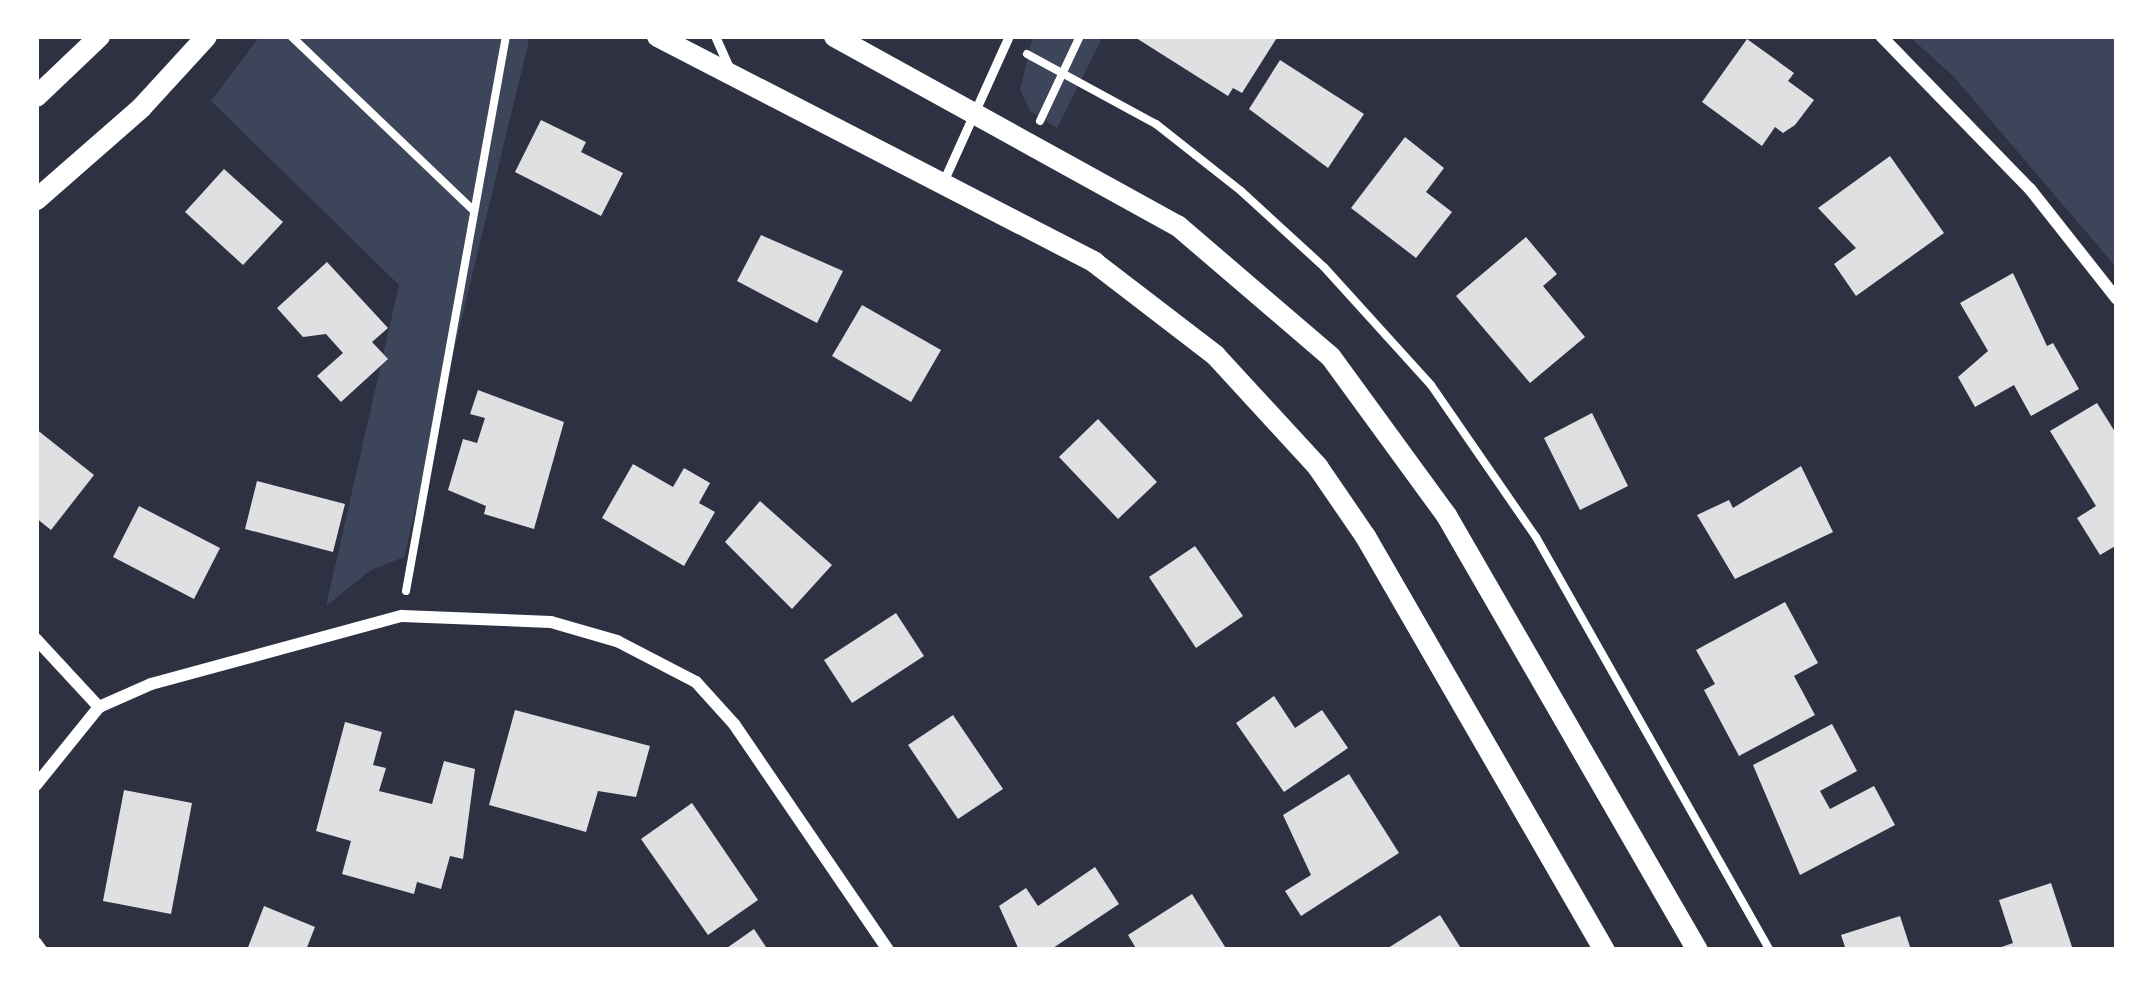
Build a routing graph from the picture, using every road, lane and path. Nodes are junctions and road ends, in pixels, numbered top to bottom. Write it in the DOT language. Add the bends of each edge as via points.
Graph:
graph roads {
  1 [pos="99,36"];
  2 [pos="206,36"];
  3 [pos="291,36"];
  4 [pos="506,36"];
  5 [pos="657,36"];
  6 [pos="715,36"];
  7 [pos="835,36"];
  8 [pos="1009,36"];
  9 [pos="1881,36"];
  10 [pos="730,72"];
  11 [pos="36,96"];
  12 [pos="975,111"];
  13 [pos="943,182"];
  14 [pos="36,199"];
  15 [pos="474,212"];
  16 [pos="2117,299"];
  17 [pos="402,616"];
  18 [pos="36,639"];
  19 [pos="99,707"];
  20 [pos="36,785"];
  21 [pos="889,950"];
  22 [pos="1604,950"];
  23 [pos="1697,950"];
  1 -- 11 [label="street"];
  2 -- 14 [label="street"];
  3 -- 15 [label="path"];
  4 -- 15 [label="path"];
  5 -- 10 [label="street"];
  6 -- 10 [label="lane"];
  7 -- 12 [label="street"];
  8 -- 12 [label="lane"];
  9 -- 16 [label="street" via="2030,189"];
  10 -- 13 [label="street"];
  12 -- 13 [label="lane"];
  12 -- 23 [label="street" via="1177,225 1330,356 1446,515"];
  13 -- 22 [label="street" via="1094,262 1215,355 1268,408 1365,536"];
  15 -- 17 [label="path"];
  17 -- 19 [label="street" via="151,684"];
  17 -- 21 [label="street" via="551,622 684,674 734,724"];
  18 -- 19 [label="street"];
  19 -- 20 [label="street"];
}
